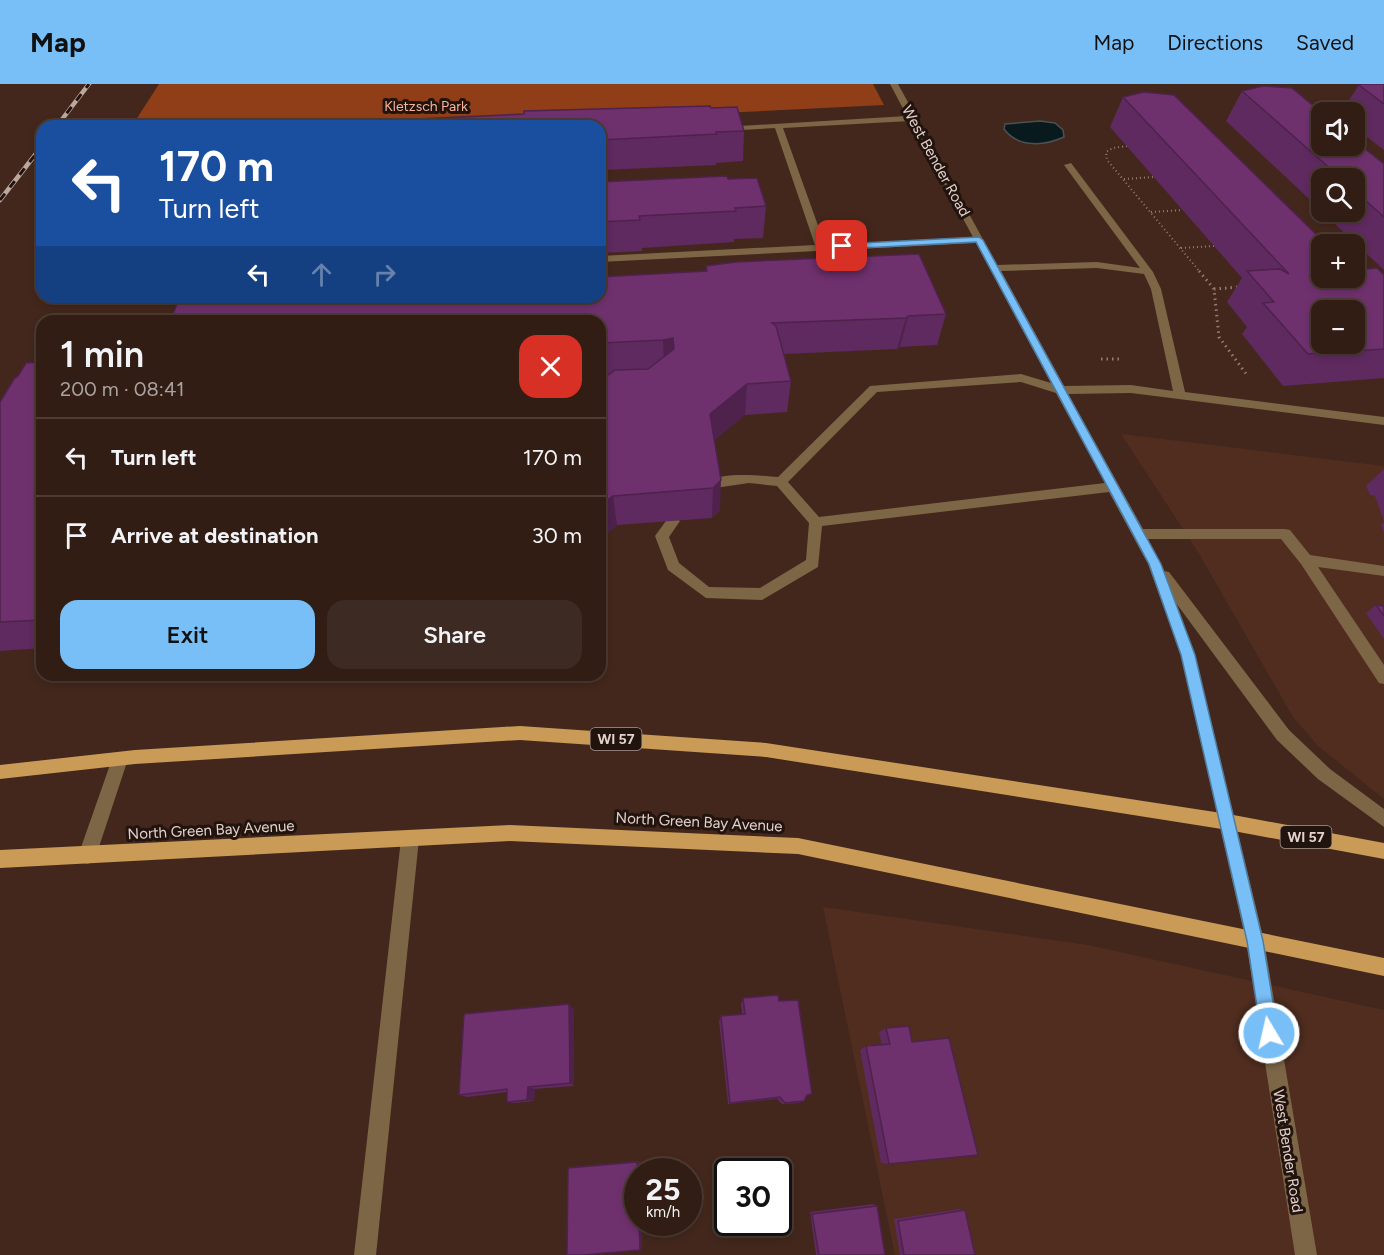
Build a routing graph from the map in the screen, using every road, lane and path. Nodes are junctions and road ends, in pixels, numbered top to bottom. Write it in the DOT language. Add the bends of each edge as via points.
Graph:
graph roads {
  1 [pos="894,84"];
  2 [pos="912,118"];
  3 [pos="778,126"];
  4 [pos="709,130"];
  5 [pos="1127,146"];
  6 [pos="1068,165"];
  7 [pos="1154,177"];
  8 [pos="1123,179"];
  9 [pos="1183,210"];
  10 [pos="1150,212"];
  11 [pos="979,240"];
  12 [pos="1215,246"];
  13 [pos="821,248"];
  14 [pos="1180,248"];
  15 [pos="606,259"];
  16 [pos="994,268"];
  17 [pos="1148,272"];
  18 [pos="1249,286"];
  19 [pos="1214,289"];
  20 [pos="1253,384"];
  21 [pos="1060,390"];
  22 [pos="1180,395"];
  23 [pos="1384,421"];
  24 [pos="781,482"];
  25 [pos="715,483"];
  26 [pos="1113,487"];
  27 [pos="673,520"];
  28 [pos="816,522"];
  29 [pos="1138,534"];
  30 [pos="1306,560"];
  31 [pos="1155,564"];
  32 [pos="1384,571"];
  33 [pos="1384,678"];
  34 [pos="120,759"];
  35 [pos="0,772"];
  36 [pos="1384,819"];
  37 [pos="1228,822"];
  38 [pos="410,839"];
  39 [pos="1384,851"];
  40 [pos="87,856"];
  41 [pos="0,859"];
  42 [pos="1255,941"];
  43 [pos="1384,967"];
  44 [pos="365,1255"];
  45 [pos="1306,1255"];
  1 -- 2 [label="street, West Bender Road"];
  2 -- 3 [label="street"];
  2 -- 11 [label="street, West Bender Road"];
  3 -- 4 [label="street"];
  3 -- 13 [label="street"];
  5 -- 8 [label="path" via="1106,152 1107,160"];
  6 -- 17 [label="street"];
  7 -- 8 [label="path"];
  8 -- 10 [label="path"];
  9 -- 10 [label="path"];
  10 -- 14 [label="path"];
  11 -- 13 [label="street"];
  11 -- 16 [label="street, West Bender Road"];
  12 -- 14 [label="path"];
  13 -- 15 [label="street"];
  14 -- 19 [label="path"];
  16 -- 17 [label="street" via="1097,265"];
  16 -- 21 [label="street, West Bender Road"];
  17 -- 22 [label="street" via="1156,289"];
  18 -- 19 [label="path"];
  19 -- 20 [label="path" via="1219,336"];
  21 -- 22 [label="street" via="1131,389"];
  21 -- 24 [label="street" via="1021,378 873,388"];
  21 -- 26 [label="street, West Bender Road"];
  22 -- 23 [label="street"];
  24 -- 25 [label="street" via="748,478"];
  24 -- 28 [label="street"];
  26 -- 28 [label="street"];
  26 -- 29 [label="street, West Bender Road"];
  27 -- 28 [label="street" via="662,536 673,566 706,592 762,594 813,563"];
  29 -- 30 [label="street" via="1285,534"];
  29 -- 31 [label="street, West Bender Road"];
  30 -- 32 [label="street"];
  30 -- 33 [label="street"];
  31 -- 36 [label="street" via="1283,735 1324,774"];
  31 -- 37 [label="street, West Bender Road" via="1188,655"];
  34 -- 35 [label="main road, WI 57"];
  34 -- 37 [label="main road, WI 57" via="520,733 766,750"];
  34 -- 40 [label="street"];
  37 -- 39 [label="main road, WI 57"];
  37 -- 42 [label="street, West Bender Road"];
  38 -- 40 [label="main road, North Green Bay Avenue"];
  38 -- 42 [label="main road, North Green Bay Avenue" via="510,833 798,846"];
  38 -- 44 [label="street"];
  40 -- 41 [label="main road, North Green Bay Avenue"];
  42 -- 43 [label="main road, North Green Bay Avenue"];
  42 -- 45 [label="street, West Bender Road"];
}
